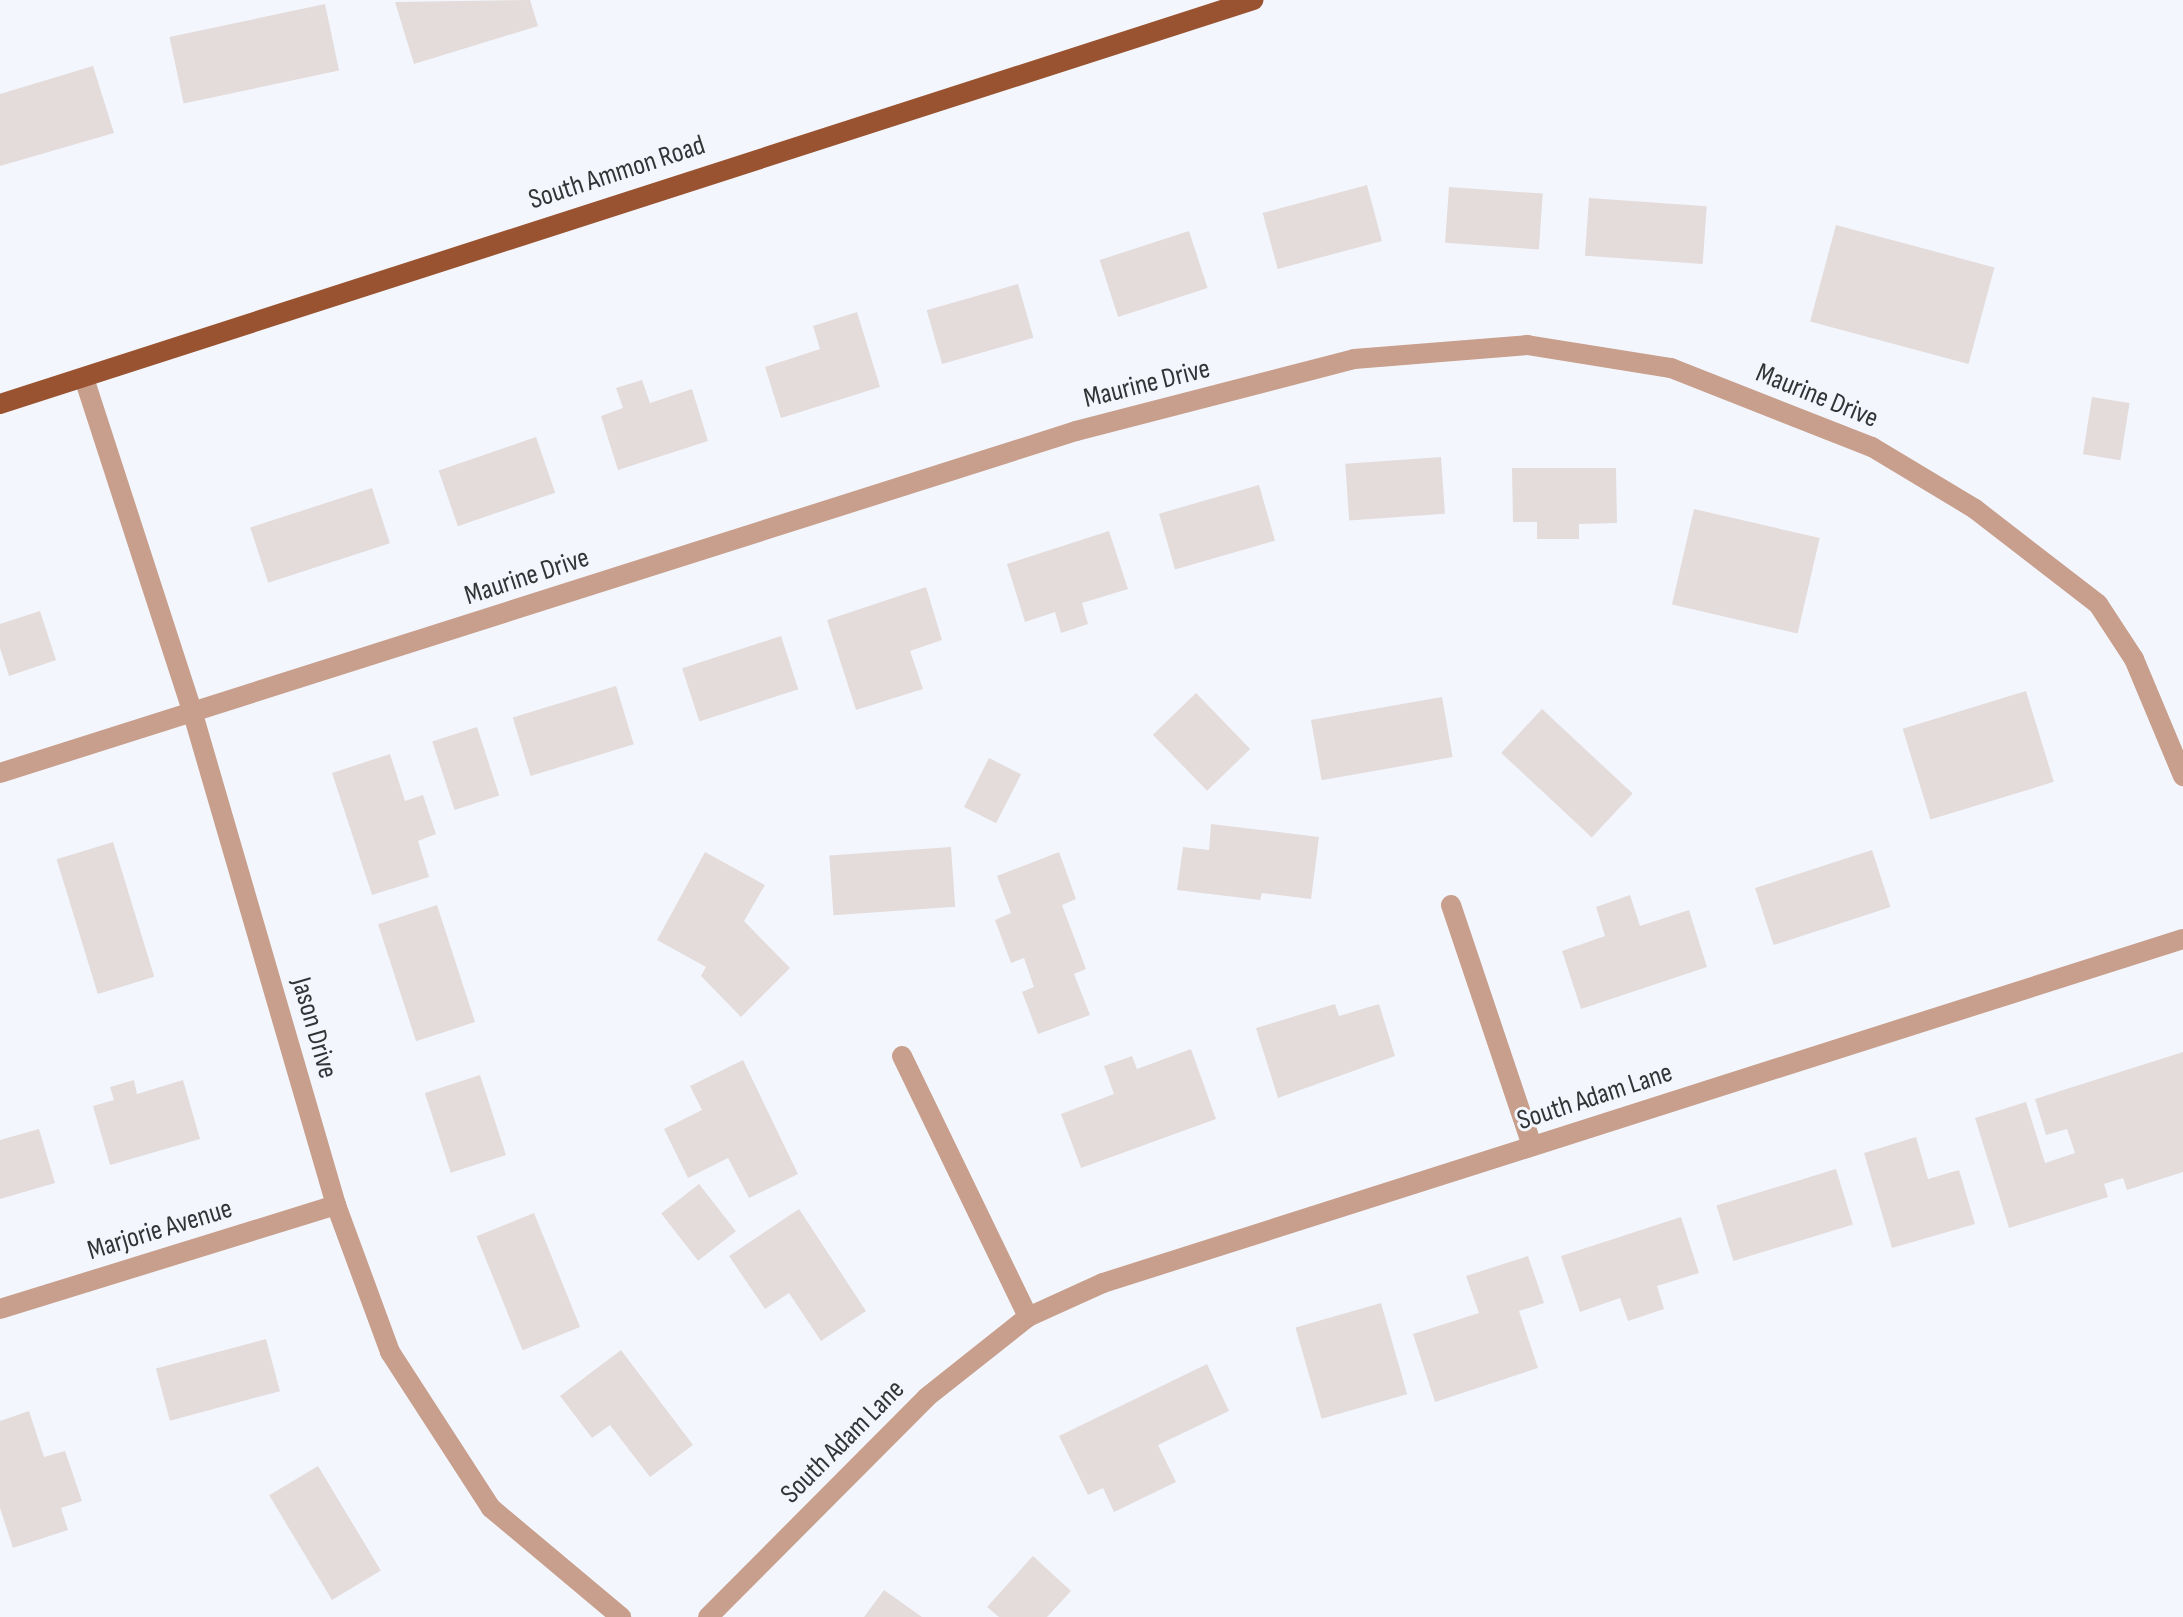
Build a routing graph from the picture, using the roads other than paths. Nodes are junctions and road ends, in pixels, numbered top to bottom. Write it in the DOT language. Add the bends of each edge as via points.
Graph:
graph roads {
  1 [pos="1253,0"];
  2 [pos="84,378"];
  3 [pos="0,404"];
  4 [pos="193,714"];
  5 [pos="0,773"];
  6 [pos="2183,776"];
  7 [pos="1451,905"];
  8 [pos="2183,939"];
  9 [pos="902,1056"];
  10 [pos="1532,1146"];
  11 [pos="336,1205"];
  12 [pos="0,1309"];
  13 [pos="1028,1317"];
  14 [pos="621,1617"];
  15 [pos="708,1617"];
  1 -- 2 [label="main road, South Ammon Road" via="294,305"];
  2 -- 3 [label="main road, South Ammon Road"];
  2 -- 4 [label="street, Jason Drive"];
  4 -- 5 [label="street, Maurine Drive"];
  4 -- 6 [label="street, Maurine Drive" via="1076,431 1354,359 1527,345 1671,368 1872,447 1975,509 2098,604 2134,659"];
  4 -- 11 [label="street, Jason Drive"];
  7 -- 10 [label="street"];
  8 -- 10 [label="street, South Adam Lane"];
  9 -- 13 [label="street"];
  10 -- 13 [label="street, South Adam Lane" via="1103,1283"];
  11 -- 12 [label="street, Marjorie Avenue"];
  11 -- 14 [label="street, Jason Drive" via="390,1352 491,1508"];
  13 -- 15 [label="street, South Adam Lane" via="927,1397"];
}
